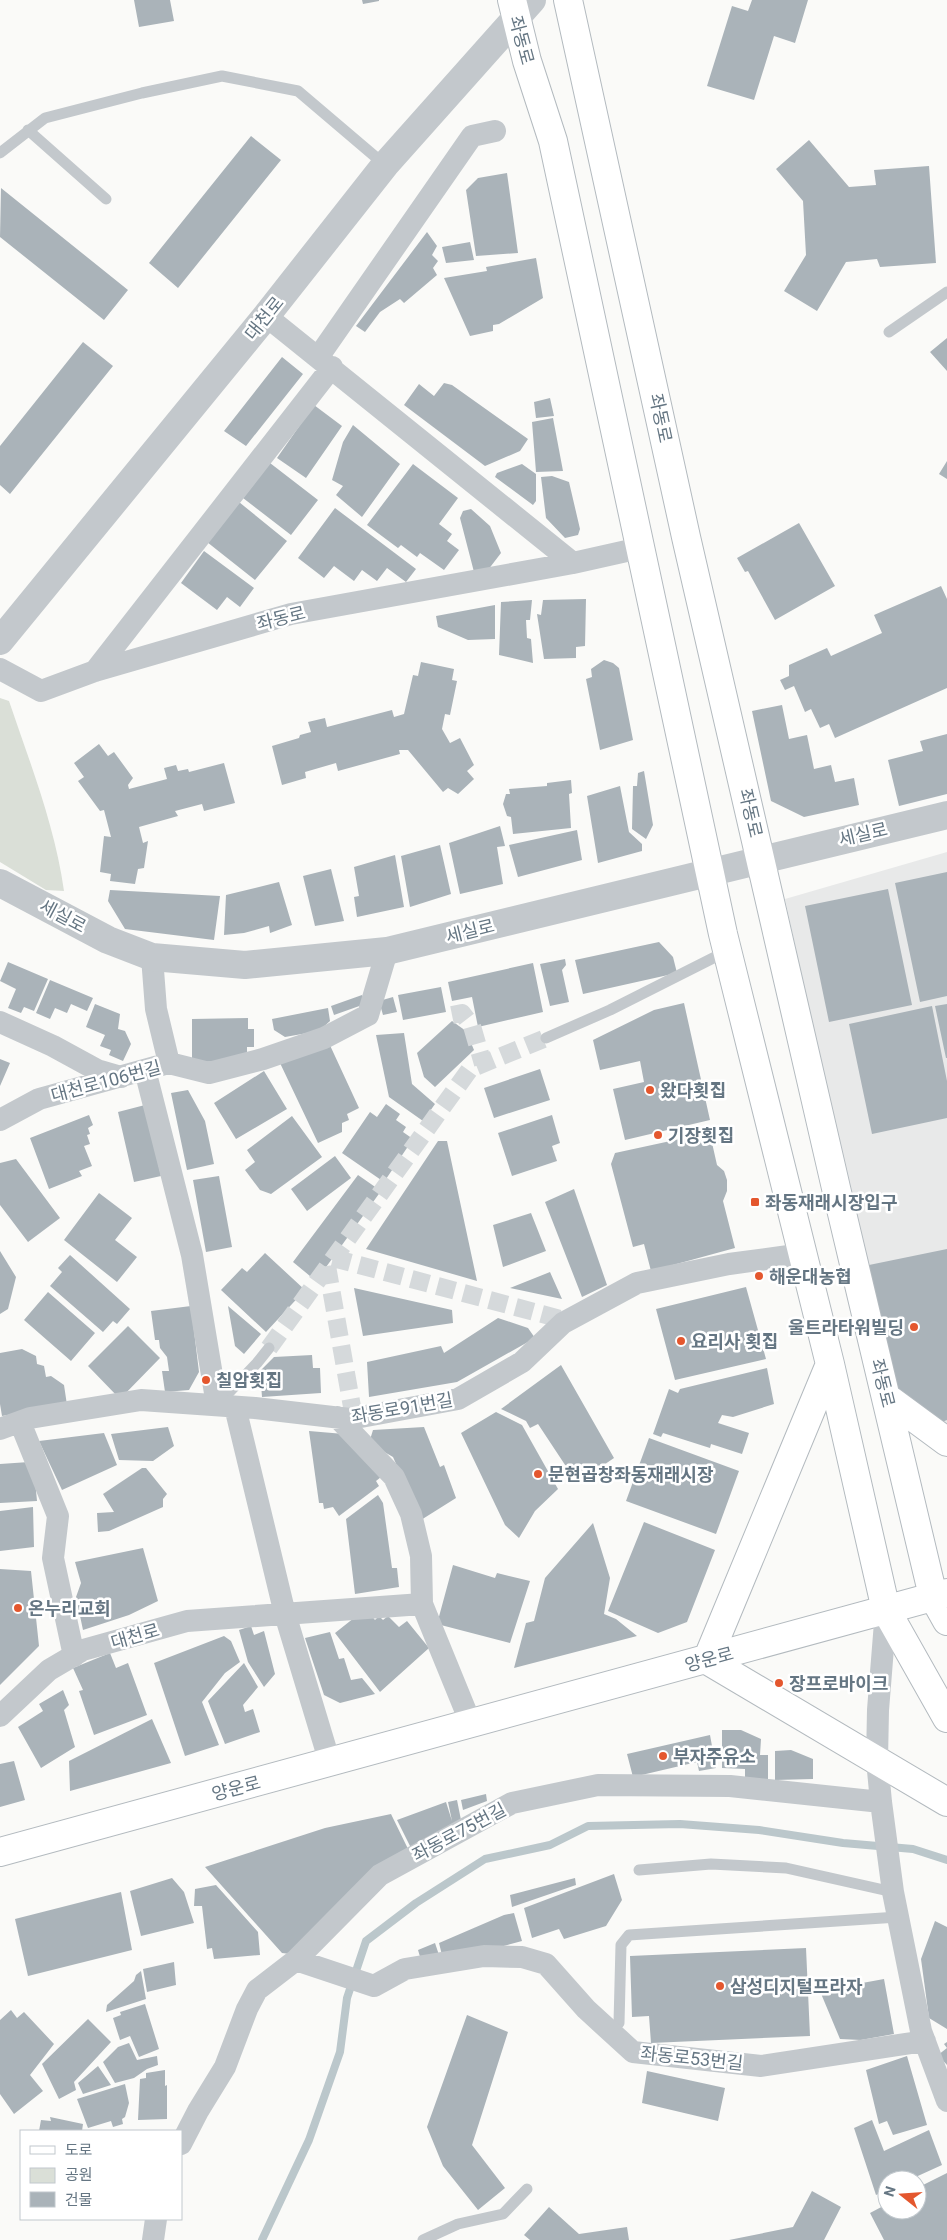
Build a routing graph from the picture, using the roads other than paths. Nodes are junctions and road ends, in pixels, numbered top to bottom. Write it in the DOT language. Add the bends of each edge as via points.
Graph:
graph roads {
  1 [pos="568,0"];
  2 [pos="520,6"];
  3 [pos="28,130"];
  4 [pos="495,132"];
  5 [pos="0,153"];
  6 [pos="385,165"];
  7 [pos="106,199"];
  8 [pos="947,292"];
  9 [pos="266,316"];
  10 [pos="889,332"];
  11 [pos="326,362"];
  12 [pos="640,548"];
  13 [pos="573,563"];
  14 [pos="0,641"];
  15 [pos="0,668"];
  16 [pos="95,671"];
  17 [pos="947,815"];
  18 [pos="761,859"];
  19 [pos="709,872"];
  20 [pos="0,883"];
  21 [pos="387,951"];
  22 [pos="727,951"];
  23 [pos="152,957"];
  24 [pos="0,1022"];
  25 [pos="546,1038"];
  26 [pos="170,1064"];
  27 [pos="145,1070"];
  28 [pos="122,1077"];
  29 [pos="0,1120"];
  30 [pos="803,1254"];
  31 [pos="269,1348"];
  32 [pos="830,1364"];
  33 [pos="886,1397"];
  34 [pos="226,1406"];
  35 [pos="337,1418"];
  36 [pos="10,1425"];
  37 [pos="947,1442"];
  38 [pos="940,1594"];
  39 [pos="422,1604"];
  40 [pos="886,1610"];
  41 [pos="289,1614"];
  42 [pos="947,1621"];
  43 [pos="74,1656"];
  44 [pos="707,1660"];
  45 [pos="0,1716"];
  46 [pos="947,1718"];
  47 [pos="471,1724"];
  48 [pos="877,1760"];
  49 [pos="330,1763"];
  50 [pos="881,1802"];
  51 [pos="947,1802"];
  52 [pos="0,1852"];
  53 [pos="639,1870"];
  54 [pos="893,1892"];
  55 [pos="898,1917"];
  56 [pos="296,1960"];
  57 [pos="619,2024"];
  58 [pos="925,2041"];
  59 [pos="947,2101"];
  60 [pos="182,2142"];
  61 [pos="527,2189"];
  62 [pos="156,2220"];
  63 [pos="153,2240"];
  64 [pos="423,2240"];
  1 -- 18 [label="main road, 좌동로" via="686,537"];
  2 -- 6 [label="street, 대천로"];
  2 -- 12 [label="main road, 좌동로" via="527,62 553,141"];
  3 -- 5 [label="lane"];
  3 -- 6 [label="lane" via="45,118 222,76 298,91"];
  3 -- 7 [label="lane"];
  4 -- 11 [label="street" via="472,136"];
  6 -- 9 [label="street, 대천로"];
  8 -- 10 [label="lane"];
  9 -- 11 [label="street"];
  9 -- 14 [label="street, 대천로"];
  11 -- 13 [label="street"];
  11 -- 16 [label="street"];
  12 -- 13 [label="street, 좌동로"];
  12 -- 19 [label="main road, 좌동로"];
  13 -- 16 [label="street, 좌동로" via="291,614"];
  15 -- 16 [label="street, 좌동로" via="41,691"];
  17 -- 18 [label="street, 세실로"];
  18 -- 19 [label="street, 세실로"];
  18 -- 33 [label="main road, 좌동로"];
  19 -- 21 [label="street, 세실로"];
  19 -- 22 [label="main road, 좌동로"];
  20 -- 23 [label="street, 세실로" via="108,940"];
  21 -- 23 [label="street, 세실로" via="244,965"];
  21 -- 26 [label="street" via="368,1015 333,1033 263,1059 209,1073"];
  22 -- 25 [label="lane"];
  22 -- 30 [label="main road, 좌동로"];
  23 -- 26 [label="street, 대천로106번길" via="156,1009"];
  24 -- 28 [label="street" via="97,1070"];
  26 -- 27 [label="street, 대천로106번길"];
  27 -- 28 [label="street, 대천로106번길"];
  27 -- 34 [label="street"];
  28 -- 29 [label="street, 대천로106번길" via="39,1099"];
  30 -- 32 [label="main road, 좌동로"];
  30 -- 35 [label="street, 좌동로91번길" via="729,1264 637,1283 564,1324 522,1362 458,1399 350,1419"];
  31 -- 34 [label="lane"];
  32 -- 40 [label="main road, 좌동로"];
  32 -- 44 [label="main road"];
  33 -- 37 [label="main road"];
  33 -- 38 [label="main road, 좌동로"];
  34 -- 35 [label="street, 좌동로91번길"];
  34 -- 36 [label="street, 좌동로91번길" via="141,1400 30,1418"];
  34 -- 41 [label="street"];
  35 -- 39 [label="street" via="394,1477 411,1514 421,1556"];
  36 -- 43 [label="street, 좌동로91번길" via="58,1516 53,1558"];
  38 -- 40 [label="main road, 양운로"];
  38 -- 42 [label="main road, 좌동로"];
  39 -- 41 [label="street"];
  39 -- 47 [label="street"];
  40 -- 44 [label="main road, 양운로"];
  40 -- 46 [label="main road, 좌동로"];
  40 -- 48 [label="street"];
  41 -- 43 [label="street, 대천로" via="187,1621 83,1650"];
  41 -- 49 [label="street"];
  43 -- 45 [label="street, 대천로" via="49,1670"];
  44 -- 47 [label="main road, 양운로"];
  44 -- 48 [label="main road"];
  47 -- 49 [label="main road, 양운로"];
  48 -- 50 [label="street"];
  48 -- 51 [label="main road"];
  49 -- 52 [label="main road, 양운로"];
  50 -- 54 [label="street"];
  50 -- 56 [label="street, 좌동로75번길" via="730,1786 598,1785 512,1803 380,1874"];
  53 -- 54 [label="lane" via="711,1864 786,1868"];
  54 -- 55 [label="street"];
  55 -- 57 [label="lane" via="629,1935 621,1945"];
  55 -- 58 [label="street"];
  56 -- 58 [label="street, 좌동로53번길" via="374,1986 405,1969 484,1956 522,1957 546,1964 586,2009 632,2052 761,2066"];
  56 -- 60 [label="street, 좌동로75번길" via="257,1990 225,2067"];
  58 -- 59 [label="street"];
  61 -- 64 [label="lane" via="503,2214 458,2224"];
  62 -- 63 [label="street"];
}
